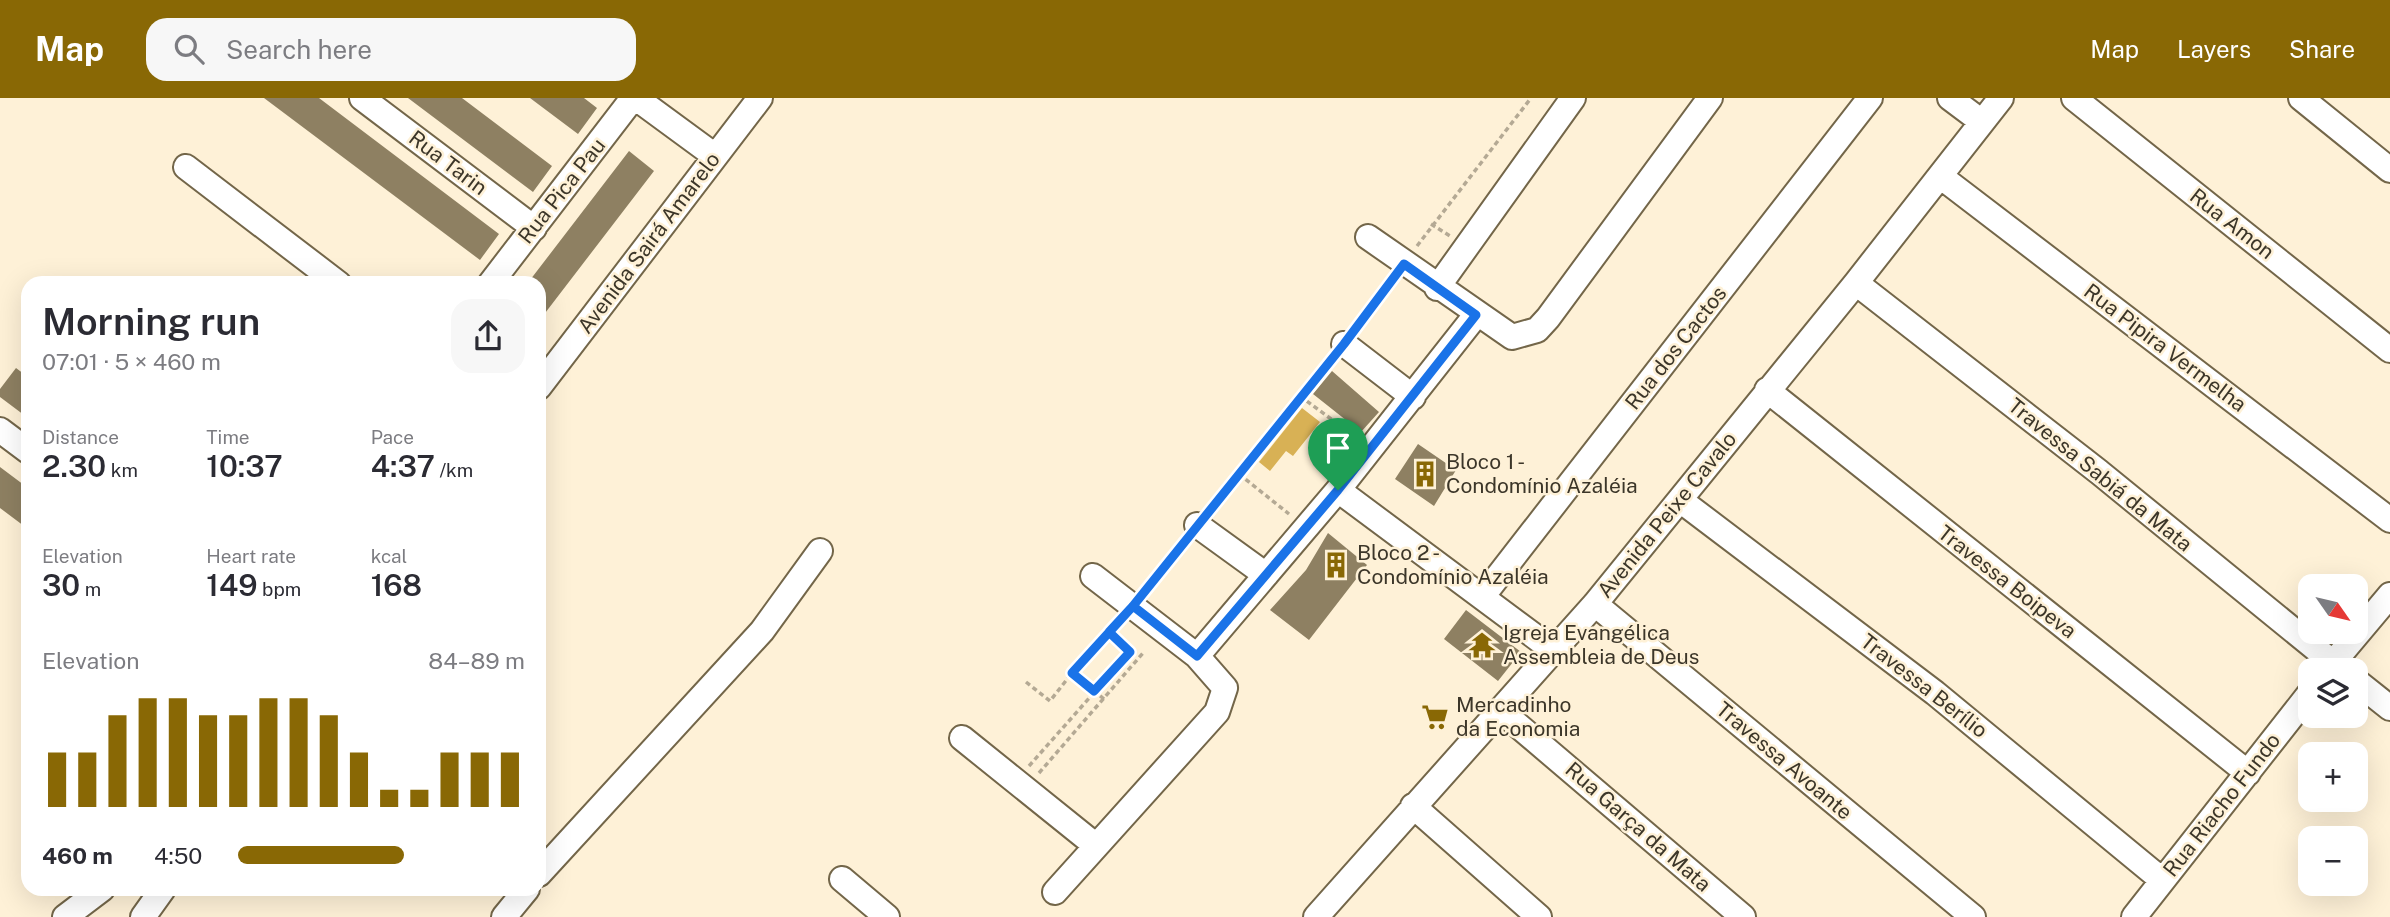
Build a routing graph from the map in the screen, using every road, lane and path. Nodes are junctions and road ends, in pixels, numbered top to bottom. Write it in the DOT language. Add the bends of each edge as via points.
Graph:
graph roads {
  1 [pos="362,98"];
  2 [pos="634,98"];
  3 [pos="760,98"];
  4 [pos="1531,98"];
  5 [pos="1573,98"];
  6 [pos="1710,98"];
  7 [pos="1870,98"];
  8 [pos="1950,98"];
  9 [pos="2001,98"];
  10 [pos="2074,98"];
  11 [pos="2301,98"];
  12 [pos="1982,122"];
  13 [pos="715,156"];
  14 [pos="186,167"];
  15 [pos="2390,170"];
  16 [pos="1940,176"];
  17 [pos="534,228"];
  18 [pos="1368,237"];
  19 [pos="1404,264"];
  20 [pos="329,276"];
  21 [pos="496,276"];
  22 [pos="1856,283"];
  23 [pos="1437,288"];
  24 [pos="1476,315"];
  25 [pos="1344,344"];
  26 [pos="2390,349"];
  27 [pos="546,378"];
  28 [pos="1767,390"];
  29 [pos="1300,396"];
  30 [pos="1413,397"];
  31 [pos="0,430"];
  32 [pos="21,446"];
  33 [pos="1371,449"];
  34 [pos="1239,474"];
  35 [pos="1338,490"];
  36 [pos="1680,500"];
  37 [pos="2390,520"];
  38 [pos="1197,525"];
  39 [pos="1306,527"];
  40 [pos="820,551"];
  41 [pos="1266,575"];
  42 [pos="1093,576"];
  43 [pos="2390,595"];
  44 [pos="1482,597"];
  45 [pos="1595,604"];
  46 [pos="1133,606"];
  47 [pos="1109,632"];
  48 [pos="1553,650"];
  49 [pos="1143,653"];
  50 [pos="1197,656"];
  51 [pos="2322,658"];
  52 [pos="2342,658"];
  53 [pos="1072,673"];
  54 [pos="1026,682"];
  55 [pos="1094,691"];
  56 [pos="2368,691"];
  57 [pos="1104,699"];
  58 [pos="2298,708"];
  59 [pos="2390,708"];
  60 [pos="1501,711"];
  61 [pos="962,738"];
  62 [pos="2248,773"];
  63 [pos="1021,775"];
  64 [pos="1413,806"];
  65 [pos="1095,845"];
  66 [pos="546,866"];
  67 [pos="842,879"];
  68 [pos="2162,880"];
  69 [pos="1055,892"];
  70 [pos="93,896"];
  71 [pos="158,896"];
  72 [pos="521,896"];
  73 [pos="1325,914"];
  74 [pos="65,917"];
  75 [pos="143,917"];
  76 [pos="504,917"];
  77 [pos="887,917"];
  78 [pos="1539,917"];
  79 [pos="1743,917"];
  80 [pos="1973,917"];
  81 [pos="2134,917"];
  1 -- 17 [label="street, Rua Tarin"];
  2 -- 13 [label="street"];
  2 -- 17 [label="street, Rua Pica Pau"];
  3 -- 13 [label="street, Avenida Sairá Amarelo"];
  4 -- 19 [label="path"];
  5 -- 23 [label="street"];
  6 -- 24 [label="street" via="1537,330 1512,337"];
  7 -- 44 [label="street, Rua dos Cactos"];
  8 -- 12 [label="street"];
  9 -- 12 [label="street, Avenida Peixe Cavalo"];
  10 -- 26 [label="street, Rua Amon"];
  11 -- 15 [label="street"];
  12 -- 16 [label="street, Avenida Peixe Cavalo"];
  13 -- 27 [label="street, Avenida Sairá Amarelo"];
  14 -- 20 [label="street"];
  16 -- 22 [label="street, Avenida Peixe Cavalo"];
  16 -- 37 [label="street, Rua Pipira Vermelha"];
  17 -- 21 [label="street, Rua Pica Pau"];
  18 -- 19 [label="street"];
  19 -- 23 [label="street"];
  19 -- 25 [label="path"];
  22 -- 28 [label="street, Avenida Peixe Cavalo"];
  22 -- 51 [label="street, Travessa Sabiá da Mata" via="2099,472"];
  23 -- 24 [label="street"];
  24 -- 30 [label="street"];
  25 -- 29 [label="path"];
  25 -- 30 [label="street"];
  28 -- 36 [label="street, Avenida Peixe Cavalo"];
  28 -- 62 [label="street, Travessa Boipeva"];
  29 -- 33 [label="path"];
  29 -- 34 [label="path"];
  30 -- 33 [label="street"];
  31 -- 32 [label="street"];
  33 -- 35 [label="street"];
  34 -- 38 [label="path"];
  34 -- 39 [label="path"];
  35 -- 39 [label="street"];
  35 -- 44 [label="street"];
  36 -- 45 [label="street, Avenida Peixe Cavalo"];
  36 -- 68 [label="street, Travessa Berílio" via="1935,692"];
  38 -- 41 [label="street"];
  38 -- 46 [label="path"];
  39 -- 41 [label="street"];
  40 -- 66 [label="street" via="746,650"];
  41 -- 50 [label="street"];
  42 -- 46 [label="street"];
  43 -- 52 [label="street"];
  44 -- 48 [label="street"];
  45 -- 48 [label="street, Avenida Peixe Cavalo"];
  45 -- 80 [label="street, Travessa Avoante"];
  46 -- 47 [label="path"];
  46 -- 50 [label="street"];
  47 -- 53 [label="path"];
  47 -- 55 [label="path" via="1130,652"];
  48 -- 60 [label="street, Avenida Peixe Cavalo"];
  49 -- 57 [label="path"];
  50 -- 65 [label="street" via="1225,688 1217,712"];
  53 -- 54 [label="path" via="1050,701"];
  53 -- 55 [label="path"];
  55 -- 57 [label="path"];
  55 -- 63 [label="path"];
  56 -- 59 [label="street"];
  57 -- 63 [label="path" via="1036,776"];
  58 -- 62 [label="street, Rua Riacho Fundo"];
  60 -- 64 [label="street, Avenida Peixe Cavalo"];
  60 -- 79 [label="street, Rua Garça da Mata"];
  61 -- 63 [label="street"];
  62 -- 68 [label="street, Rua Riacho Fundo"];
  63 -- 65 [label="street"];
  64 -- 73 [label="street, Avenida Peixe Cavalo"];
  64 -- 78 [label="street"];
  65 -- 69 [label="street"];
  67 -- 77 [label="street"];
  68 -- 81 [label="street, Rua Riacho Fundo"];
  70 -- 74 [label="street"];
  71 -- 75 [label="street"];
  72 -- 76 [label="street"];
}
